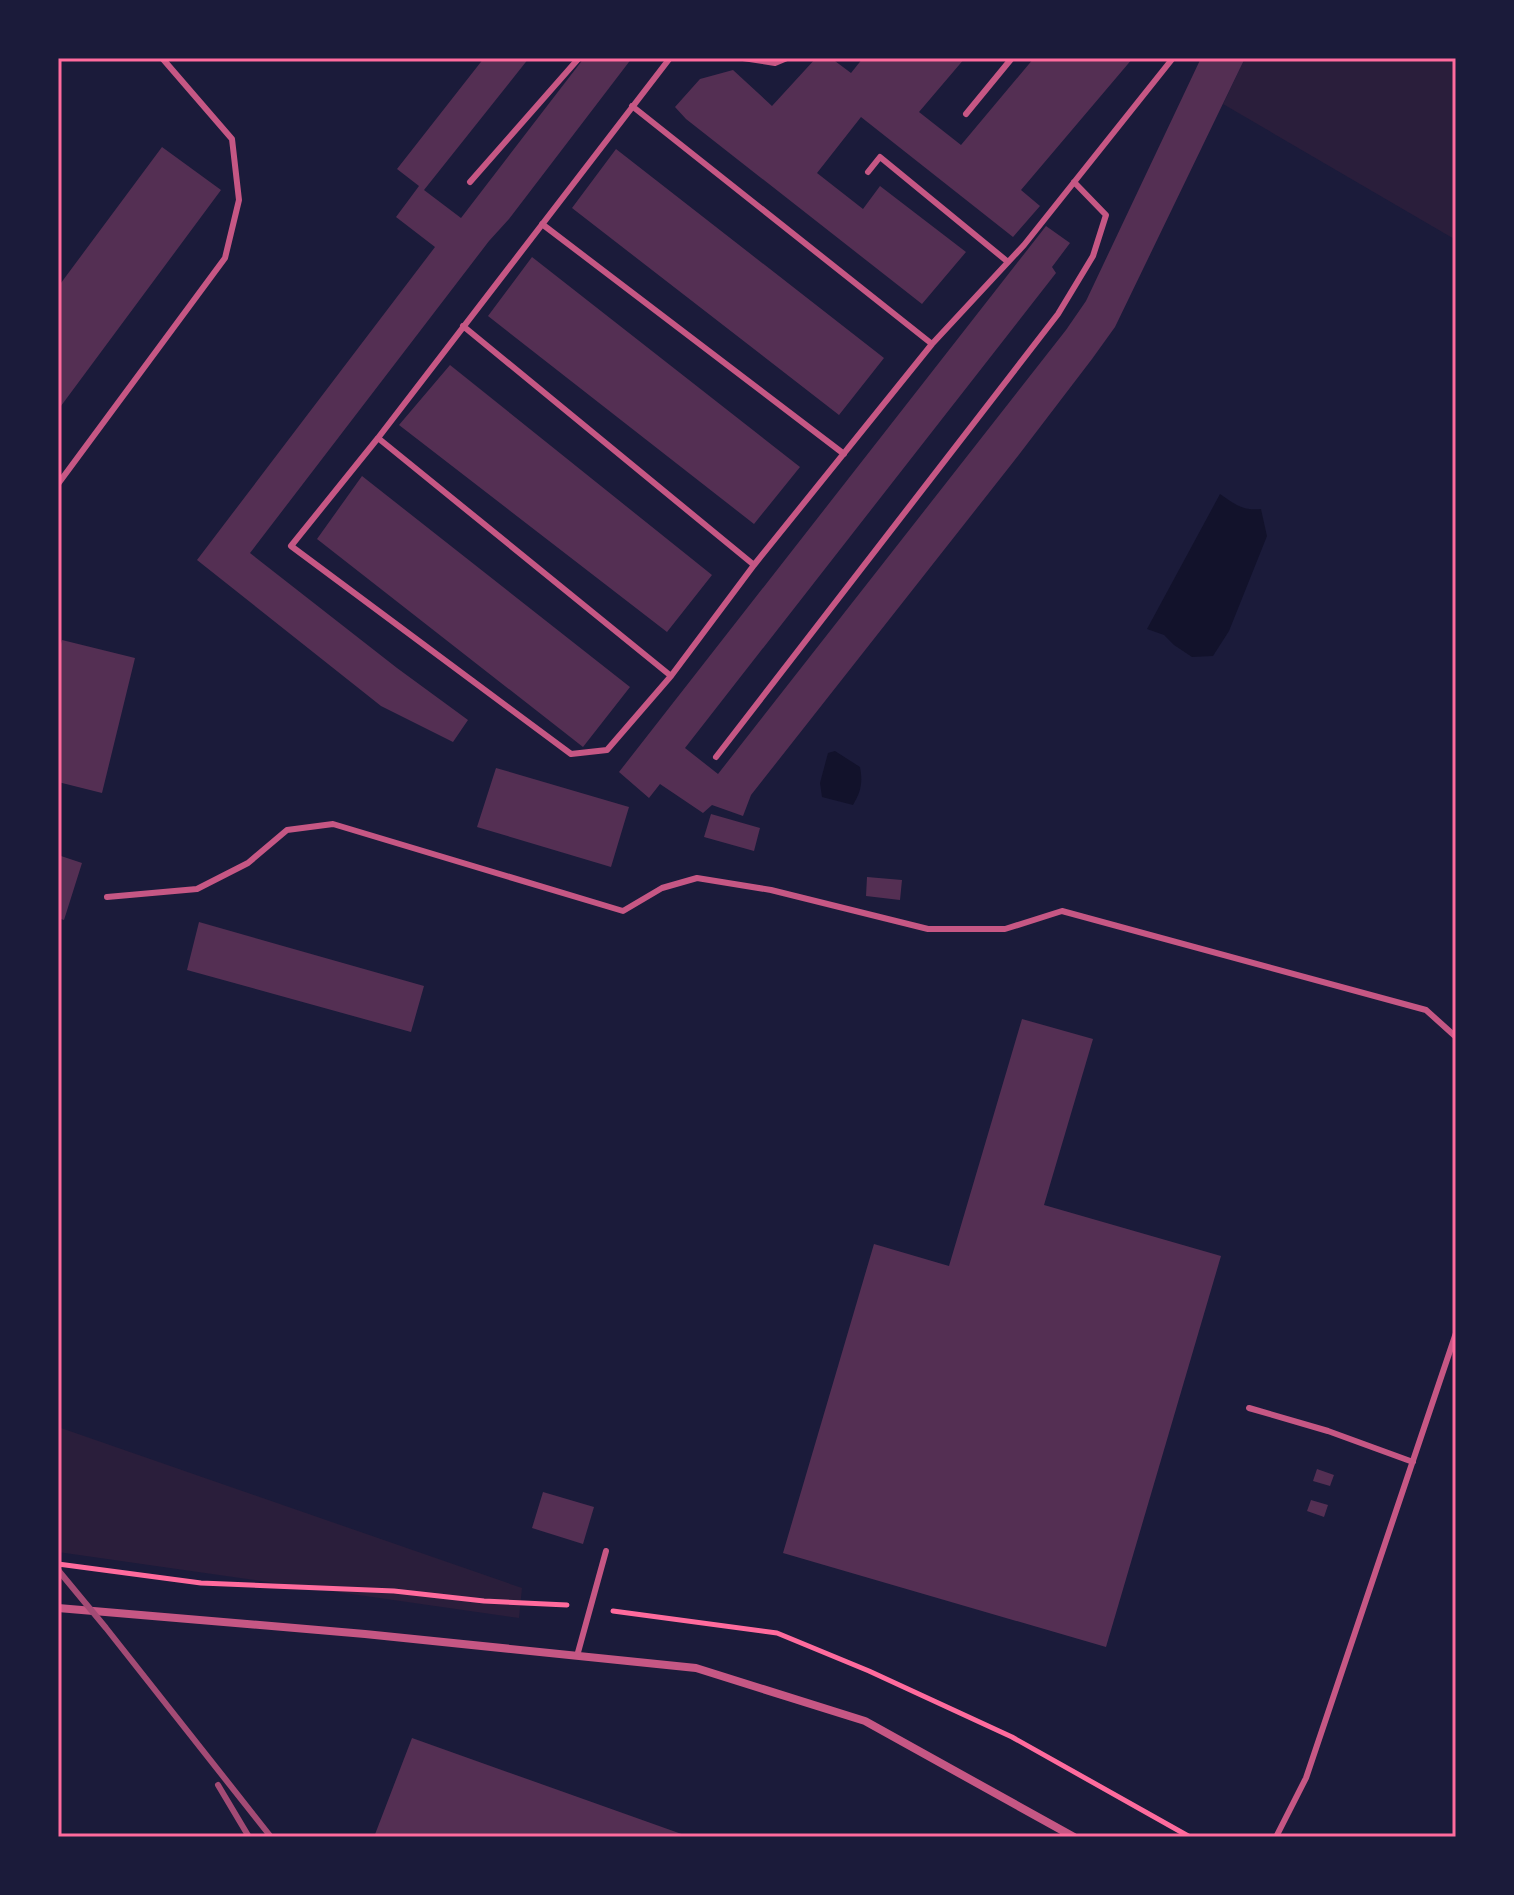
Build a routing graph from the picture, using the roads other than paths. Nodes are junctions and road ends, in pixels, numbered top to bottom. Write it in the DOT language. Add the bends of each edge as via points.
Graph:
graph roads {
  1 [pos="162,58"];
  2 [pos="579,58"];
  3 [pos="670,58"];
  4 [pos="743,58"];
  5 [pos="787,58"];
  6 [pos="1012,58"];
  7 [pos="1173,58"];
  8 [pos="632,106"];
  9 [pos="966,114"];
  10 [pos="868,172"];
  11 [pos="470,182"];
  12 [pos="1074,182"];
  13 [pos="542,224"];
  14 [pos="1008,262"];
  15 [pos="463,326"];
  16 [pos="932,344"];
  17 [pos="378,438"];
  18 [pos="844,454"];
  19 [pos="58,484"];
  20 [pos="754,565"];
  21 [pos="671,676"];
  22 [pos="716,757"];
  23 [pos="107,897"];
  24 [pos="1456,1037"];
  25 [pos="1456,1333"];
  26 [pos="1249,1408"];
  27 [pos="1413,1462"];
  28 [pos="606,1551"];
  29 [pos="58,1608"];
  30 [pos="577,1656"];
  31 [pos="1074,1837"];
  32 [pos="1276,1837"];
  1 -- 19 [label="lane" via="232,139 239,200 229,243 225,258"];
  2 -- 11 [label="lane"];
  3 -- 8 [label="lane"];
  4 -- 5 [label="lane" via="775,63"];
  6 -- 9 [label="lane"];
  7 -- 12 [label="lane"];
  8 -- 13 [label="lane"];
  8 -- 16 [label="lane"];
  10 -- 14 [label="lane" via="880,157"];
  12 -- 14 [label="lane"];
  12 -- 22 [label="lane" via="1106,215 1093,256 1058,314"];
  13 -- 15 [label="lane"];
  13 -- 18 [label="lane"];
  14 -- 16 [label="lane"];
  15 -- 17 [label="lane"];
  15 -- 20 [label="lane"];
  16 -- 18 [label="lane"];
  17 -- 21 [label="lane"];
  17 -- 21 [label="lane" via="291,546 571,754 607,750"];
  18 -- 20 [label="lane"];
  20 -- 21 [label="lane"];
  23 -- 24 [label="lane" via="197,889 248,863 287,830 333,824 623,911 662,888 697,878 771,890 928,929 1005,929 1062,911 1426,1010"];
  25 -- 27 [label="lane"];
  26 -- 27 [label="lane"];
  27 -- 32 [label="lane" via="1306,1778"];
  28 -- 30 [label="lane"];
  29 -- 30 [label="street"];
  30 -- 31 [label="street" via="696,1668 865,1721"];
}
